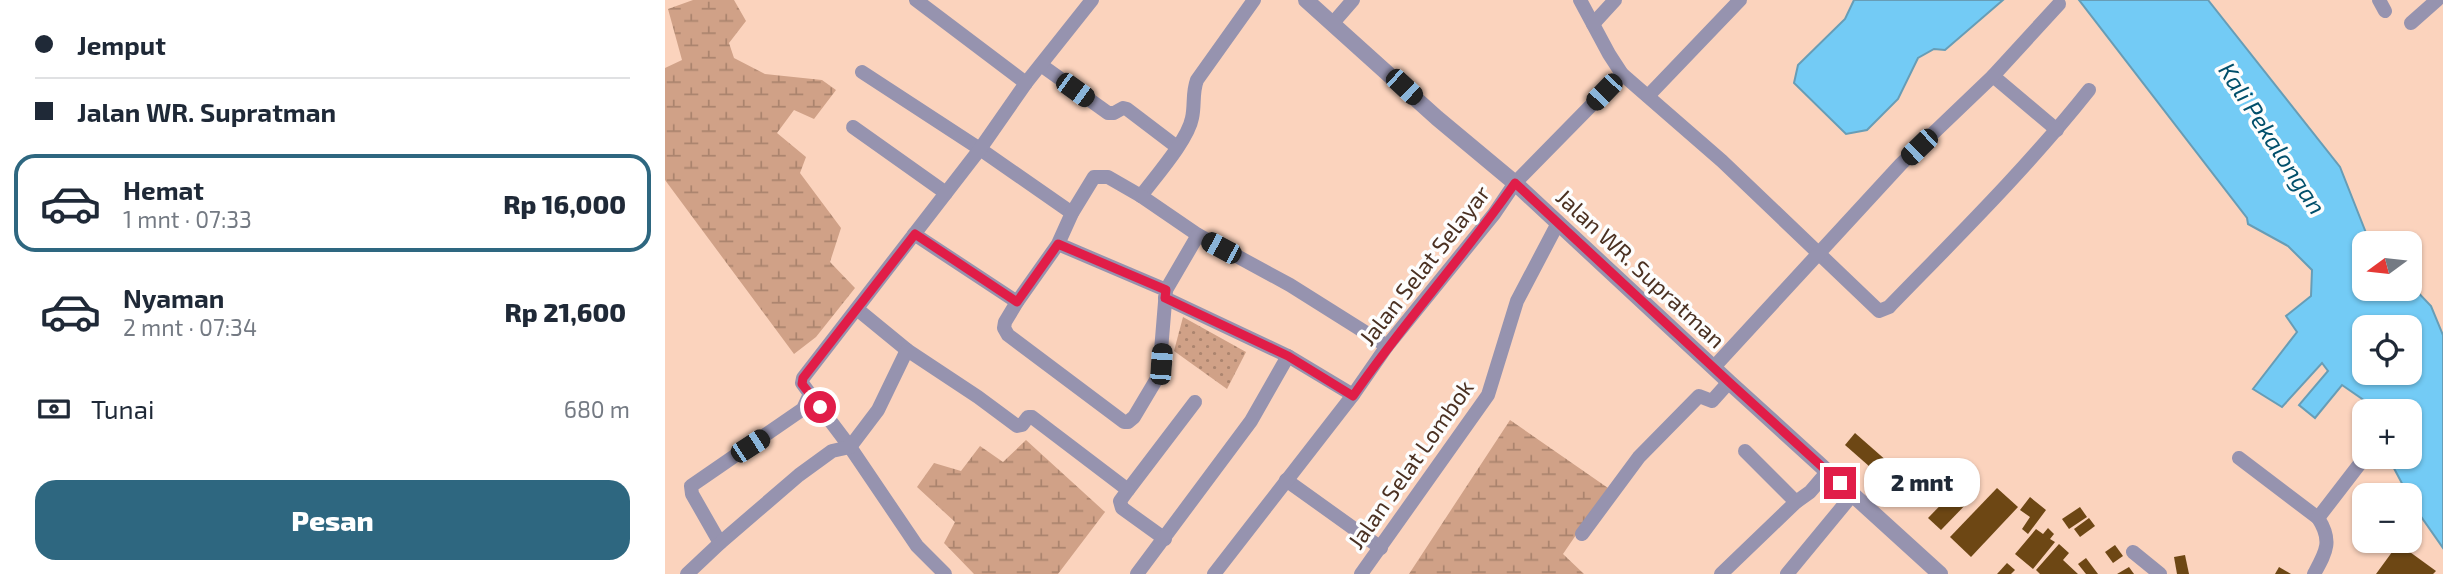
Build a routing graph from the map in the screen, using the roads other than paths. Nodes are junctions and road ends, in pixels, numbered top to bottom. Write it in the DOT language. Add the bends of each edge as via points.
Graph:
graph roads {
  1 [pos="916,0"];
  2 [pos="1092,0"];
  3 [pos="1254,0"];
  4 [pos="1307,0"];
  5 [pos="1353,0"];
  6 [pos="1580,0"];
  7 [pos="1615,0"];
  8 [pos="1740,0"];
  9 [pos="2437,0"];
  10 [pos="2059,4"];
  11 [pos="1333,23"];
  12 [pos="2411,23"];
  13 [pos="1593,24"];
  14 [pos="1041,65"];
  15 [pos="862,72"];
  16 [pos="1622,74"];
  17 [pos="1993,76"];
  18 [pos="1026,83"];
  19 [pos="2089,90"];
  20 [pos="1648,96"];
  21 [pos="853,127"];
  22 [pos="2057,130"];
  23 [pos="1177,148"];
  24 [pos="980,149"];
  25 [pos="1512,188"];
  26 [pos="946,193"];
  27 [pos="1141,196"];
  28 [pos="1072,214"];
  29 [pos="1558,223"];
  30 [pos="915,234"];
  31 [pos="1198,235"];
  32 [pos="1058,244"];
  33 [pos="1819,255"];
  34 [pos="1166,294"];
  35 [pos="1017,302"];
  36 [pos="857,309"];
  37 [pos="1387,346"];
  38 [pos="907,351"];
  39 [pos="1288,356"];
  40 [pos="1714,367"];
  41 [pos="1720,392"];
  42 [pos="1353,396"];
  43 [pos="807,400"];
  44 [pos="1195,402"];
  45 [pos="843,448"];
  46 [pos="1745,451"];
  47 [pos="2239,458"];
  48 [pos="2356,469"];
  49 [pos="1824,476"];
  50 [pos="1286,481"];
  51 [pos="1128,490"];
  52 [pos="1796,502"];
  53 [pos="1845,503"];
  54 [pos="2318,518"];
  55 [pos="1582,534"];
  56 [pos="1165,539"];
  57 [pos="720,542"];
  58 [pos="1381,548"];
  59 [pos="2133,552"];
  60 [pos="687,574"];
  61 [pos="945,574"];
  62 [pos="1137,574"];
  63 [pos="1214,574"];
  64 [pos="1361,574"];
  65 [pos="1721,574"];
  66 [pos="1787,574"];
  67 [pos="1940,574"];
  68 [pos="2160,574"];
  69 [pos="2314,574"];
  1 -- 18 [label="street"];
  2 -- 14 [label="street"];
  3 -- 23 [label="street" via="1197,80 1192,119"];
  4 -- 11 [label="street, Jalan WR. Supratman"];
  5 -- 11 [label="street"];
  6 -- 13 [label="street"];
  7 -- 13 [label="street"];
  8 -- 20 [label="street"];
  9 -- 12 [label="street"];
  10 -- 17 [label="street"];
  11 -- 25 [label="street, Jalan WR. Supratman"];
  13 -- 16 [label="street"];
  14 -- 18 [label="street"];
  14 -- 23 [label="street" via="1108,113 1127,109"];
  15 -- 24 [label="street"];
  16 -- 20 [label="street"];
  16 -- 25 [label="street, Jalan Selat Selayar"];
  17 -- 22 [label="street"];
  17 -- 33 [label="street" via="1901,164"];
  18 -- 24 [label="street"];
  19 -- 22 [label="street"];
  20 -- 33 [label="street"];
  21 -- 26 [label="street"];
  22 -- 33 [label="street" via="1886,310 1874,308"];
  23 -- 27 [label="street"];
  24 -- 26 [label="street"];
  24 -- 28 [label="street"];
  25 -- 29 [label="street, Jalan WR. Supratman"];
  25 -- 37 [label="street, Jalan Selat Selayar"];
  26 -- 30 [label="street"];
  27 -- 28 [label="street" via="1108,177 1094,177"];
  27 -- 31 [label="street"];
  28 -- 32 [label="street"];
  29 -- 40 [label="street, Jalan WR. Supratman"];
  29 -- 58 [label="street, Jalan Selat Lombok" via="1517,301 1487,396"];
  30 -- 35 [label="street"];
  30 -- 36 [label="street"];
  31 -- 34 [label="street"];
  31 -- 37 [label="street"];
  32 -- 34 [label="street"];
  32 -- 35 [label="street"];
  33 -- 40 [label="street"];
  34 -- 35 [label="street" via="1159,375 1128,422 1008,335 1005,322"];
  34 -- 39 [label="street"];
  36 -- 38 [label="street"];
  36 -- 43 [label="street" via="803,378"];
  37 -- 42 [label="street, Jalan Selat Selayar"];
  38 -- 45 [label="street" via="878,410"];
  38 -- 51 [label="street" via="1017,426 1032,417"];
  39 -- 42 [label="street"];
  39 -- 56 [label="street" via="1257,411"];
  40 -- 41 [label="street, Jalan WR. Supratman"];
  41 -- 49 [label="street, Jalan WR. Supratman"];
  41 -- 55 [label="street" via="1709,401 1699,396 1639,457"];
  42 -- 50 [label="street, Jalan Selat Selayar"];
  43 -- 45 [label="street"];
  43 -- 57 [label="street" via="691,486"];
  44 -- 51 [label="street"];
  45 -- 57 [label="street" via="799,475"];
  45 -- 61 [label="street" via="917,546"];
  46 -- 52 [label="street"];
  47 -- 54 [label="street"];
  48 -- 54 [label="street"];
  49 -- 52 [label="street"];
  49 -- 53 [label="street, Jalan WR. Supratman"];
  50 -- 58 [label="street"];
  50 -- 63 [label="street, Jalan Selat Selayar"];
  51 -- 56 [label="street" via="1119,506"];
  52 -- 65 [label="street"];
  53 -- 66 [label="street"];
  53 -- 67 [label="street, Jalan WR. Supratman"];
  54 -- 69 [label="street" via="2327,543"];
  56 -- 62 [label="street"];
  57 -- 60 [label="street"];
  58 -- 64 [label="street, Jalan Selat Lombok"];
  59 -- 68 [label="street"];
}
